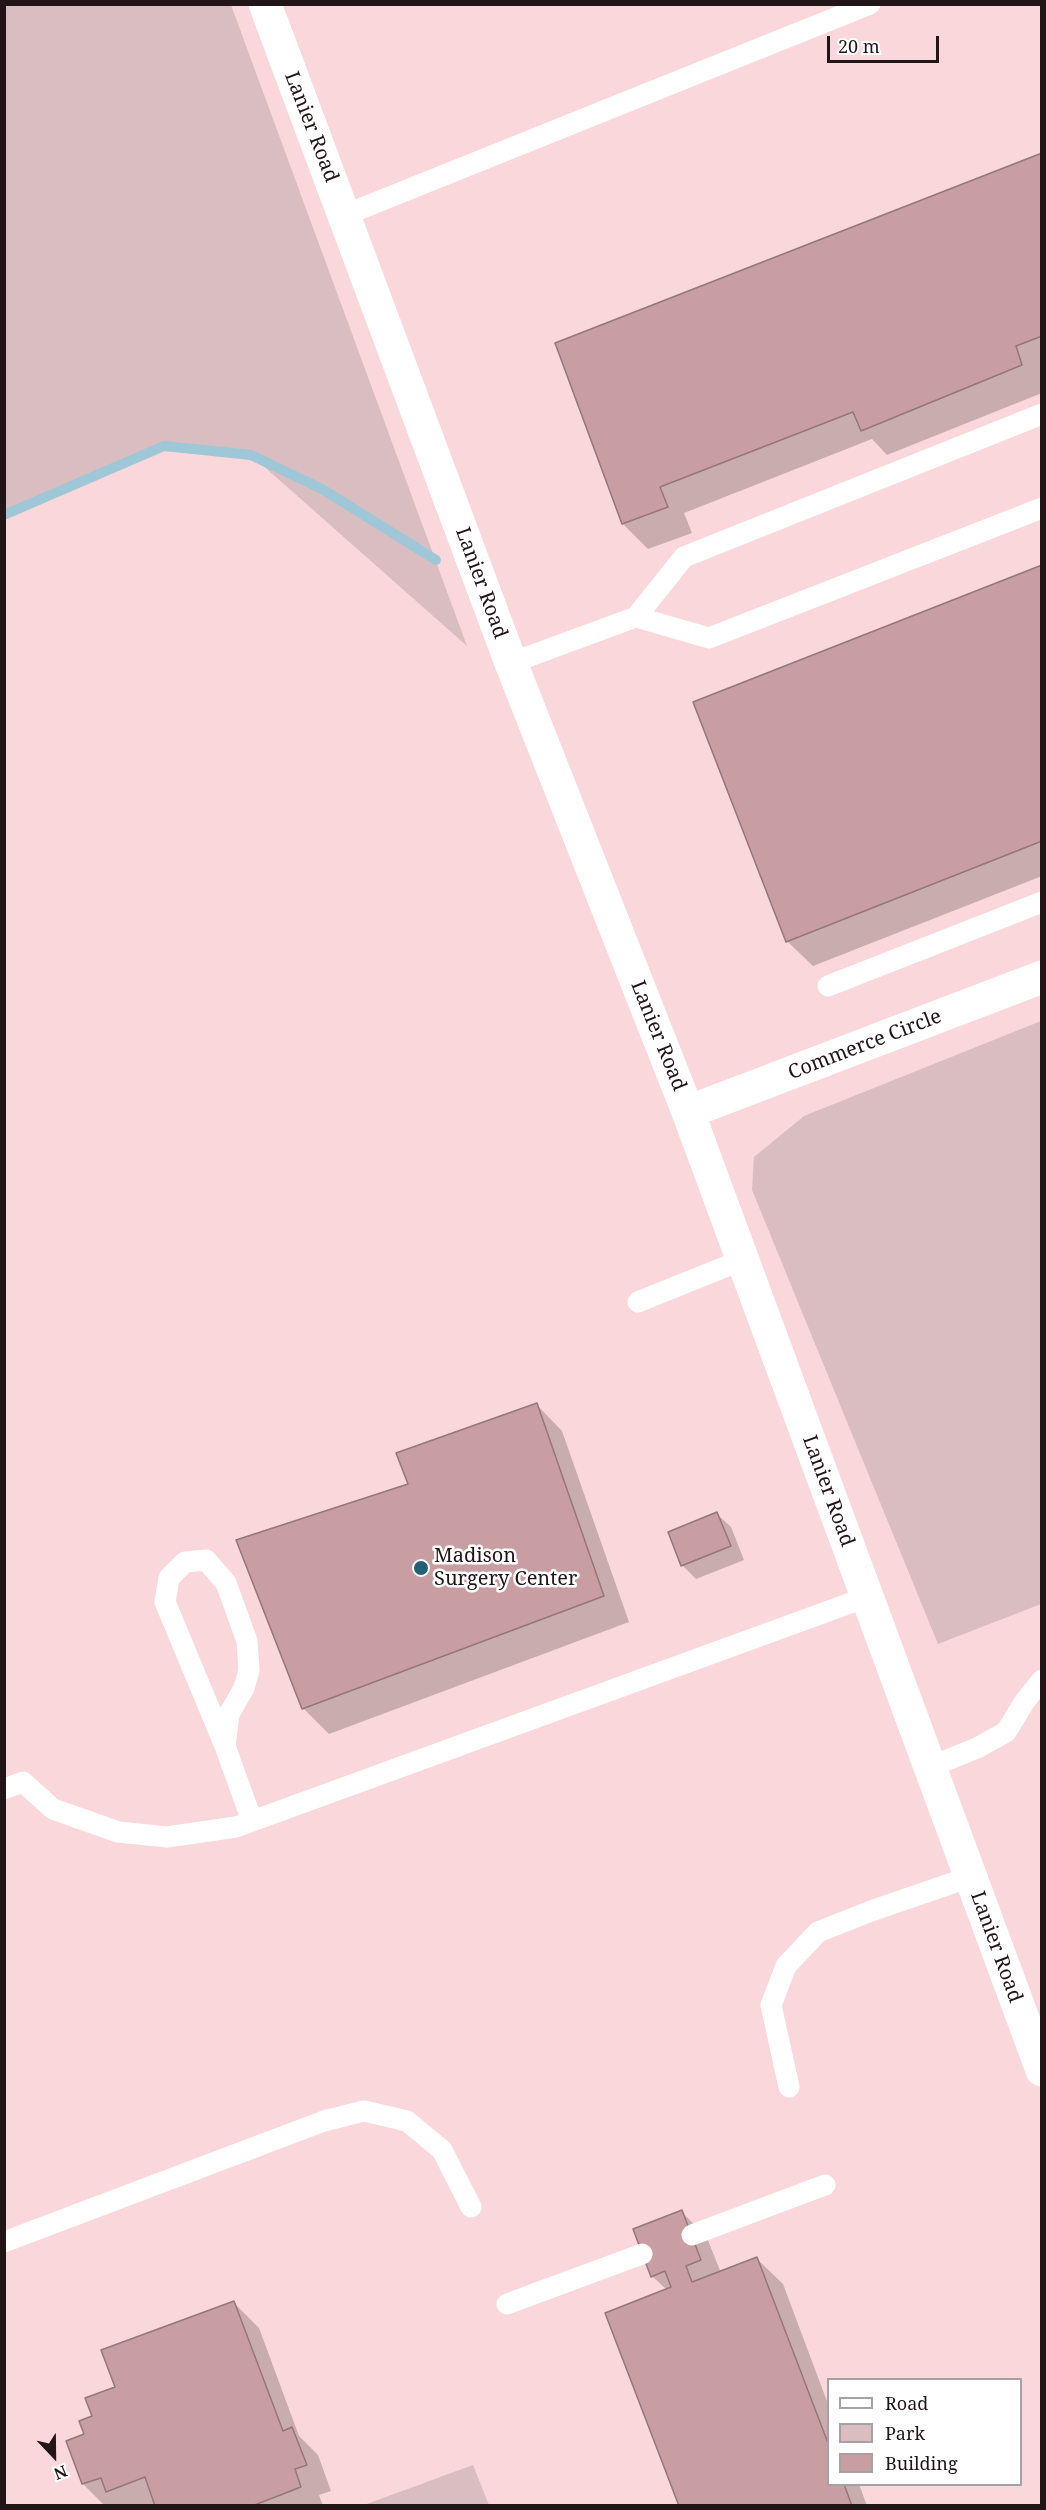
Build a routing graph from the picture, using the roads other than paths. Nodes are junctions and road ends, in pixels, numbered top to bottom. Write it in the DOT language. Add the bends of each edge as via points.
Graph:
graph roads {
  1 [pos="265,4"];
  2 [pos="870,4"];
  3 [pos="826,13"];
  4 [pos="345,215"];
  5 [pos="1041,414"];
  6 [pos="1041,508"];
  7 [pos="636,617"];
  8 [pos="511,663"];
  9 [pos="1041,902"];
  10 [pos="1041,977"];
  11 [pos="828,986"];
  12 [pos="688,1112"];
  13 [pos="742,1260"];
  14 [pos="638,1302"];
  15 [pos="867,1597"];
  16 [pos="1041,1680"];
  17 [pos="225,1746"];
  18 [pos="930,1767"];
  19 [pos="4,1789"];
  20 [pos="252,1821"];
  21 [pos="970,1877"];
  22 [pos="1040,2064"];
  23 [pos="789,2087"];
  24 [pos="825,2185"];
  25 [pos="471,2207"];
  26 [pos="692,2235"];
  27 [pos="4,2242"];
  28 [pos="642,2254"];
  29 [pos="507,2304"];
  1 -- 4 [label="street, Lanier Road"];
  2 -- 3 [label="lane"];
  3 -- 4 [label="lane"];
  4 -- 8 [label="street, Lanier Road"];
  5 -- 7 [label="lane" via="684,556"];
  6 -- 7 [label="lane" via="709,638"];
  7 -- 8 [label="lane"];
  8 -- 12 [label="street, Lanier Road"];
  9 -- 11 [label="lane"];
  10 -- 12 [label="street, Commerce Circle"];
  12 -- 13 [label="street, Lanier Road"];
  13 -- 14 [label="lane"];
  13 -- 15 [label="street, Lanier Road"];
  15 -- 18 [label="street, Lanier Road"];
  15 -- 20 [label="lane"];
  16 -- 18 [label="lane" via="1006,1732"];
  17 -- 17 [label="lane" via="229,1714 249,1670 247,1641 226,1583 206,1560 185,1562 169,1578 165,1602"];
  17 -- 20 [label="lane"];
  18 -- 21 [label="street, Lanier Road"];
  19 -- 20 [label="lane" via="24,1782 53,1809 118,1832 167,1837"];
  21 -- 22 [label="street, Lanier Road"];
  21 -- 23 [label="lane" via="818,1932 786,1966 771,2005"];
  24 -- 26 [label="lane"];
  25 -- 27 [label="lane" via="442,2150 407,2121 364,2111 324,2121"];
  28 -- 29 [label="lane"];
}
